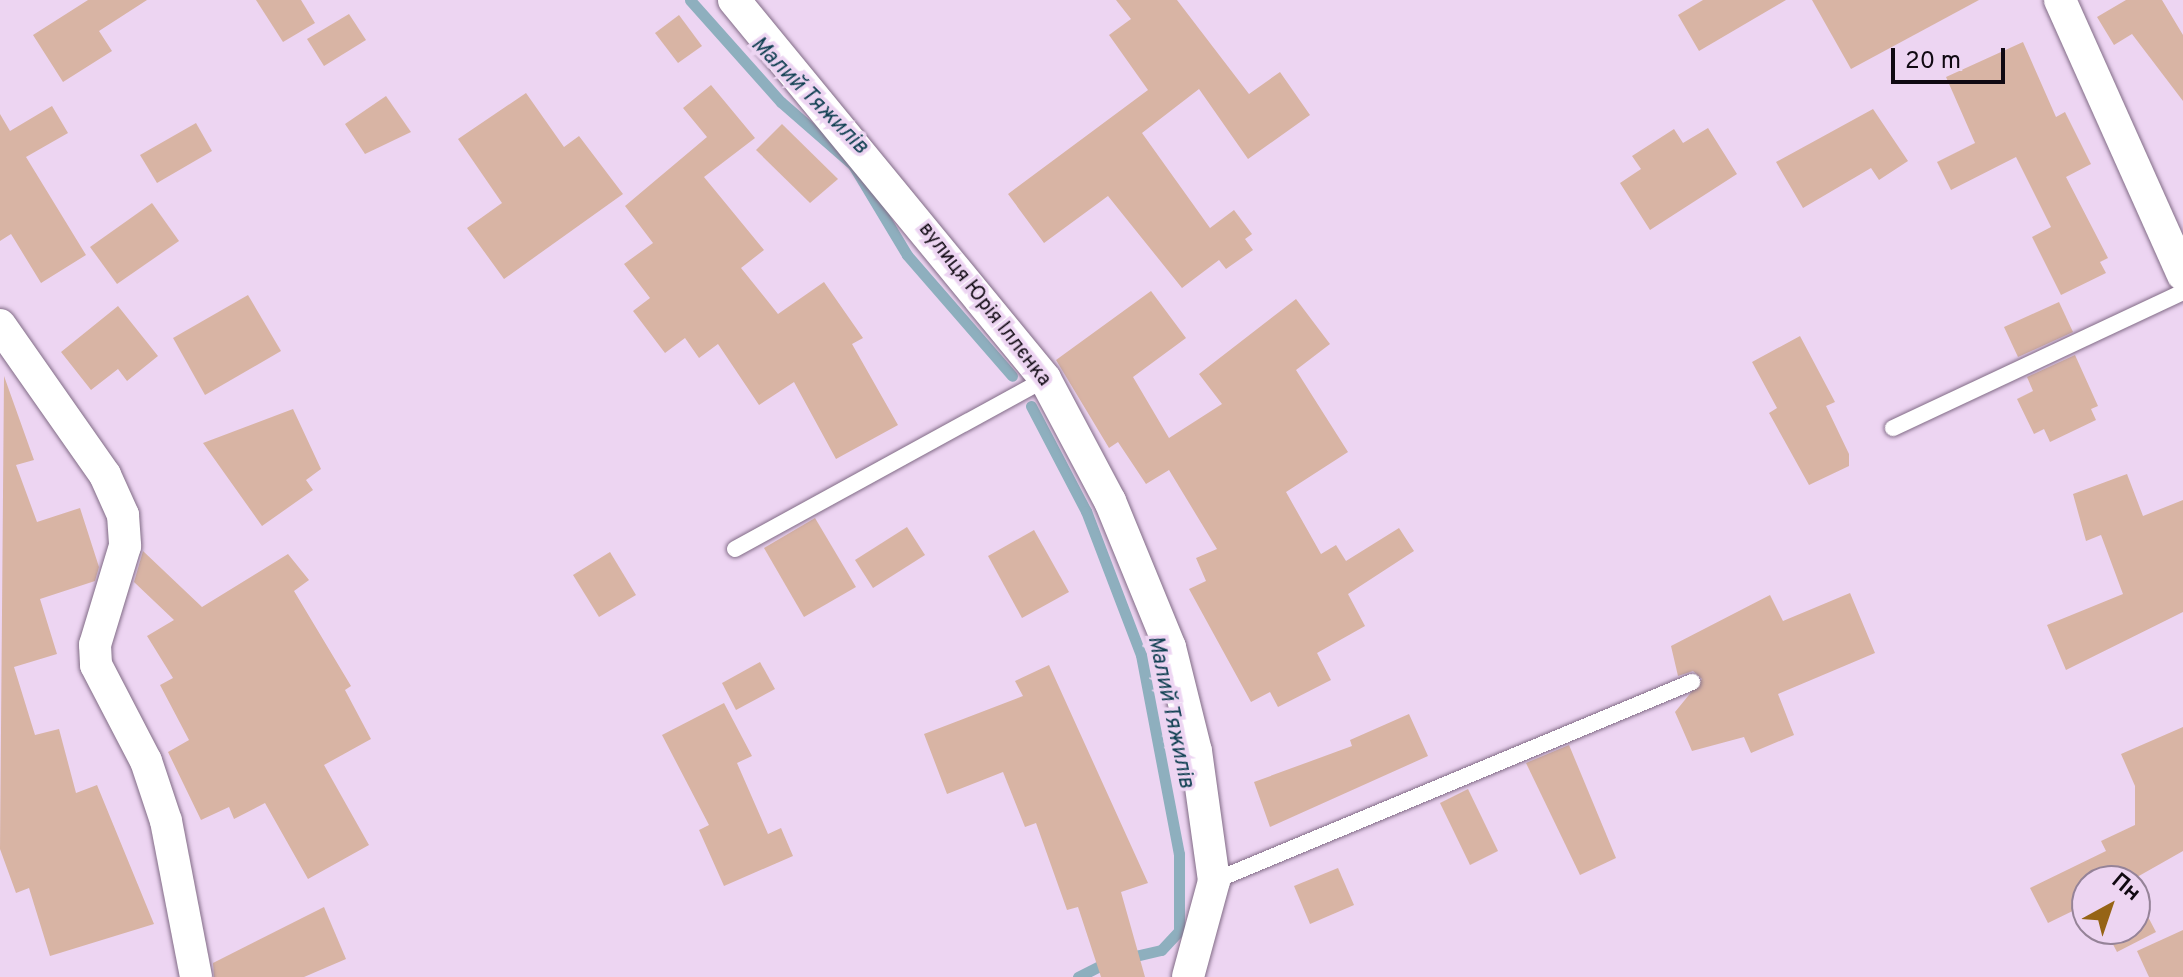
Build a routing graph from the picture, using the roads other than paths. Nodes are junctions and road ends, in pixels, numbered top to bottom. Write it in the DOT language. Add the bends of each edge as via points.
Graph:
graph roads {
  1 [pos="734,0"];
  2 [pos="2060,0"];
  3 [pos="2183,275"];
  4 [pos="2183,292"];
  5 [pos="0,325"];
  6 [pos="1045,379"];
  7 [pos="1893,428"];
  8 [pos="735,549"];
  9 [pos="1692,682"];
  10 [pos="1214,881"];
  11 [pos="196,977"];
  12 [pos="1188,977"];
  1 -- 6 [label="street, вулиця Юрія Іллєнка"];
  2 -- 3 [label="street"];
  4 -- 7 [label="lane"];
  5 -- 11 [label="street" via="105,475 123,515 125,546 95,645 96,665 146,761 166,821"];
  6 -- 8 [label="lane"];
  6 -- 10 [label="street, вулиця Юрія Іллєнка" via="1110,501 1170,647 1196,751"];
  9 -- 10 [label="lane"];
  10 -- 12 [label="street, вулиця Юрія Іллєнка"];
}
